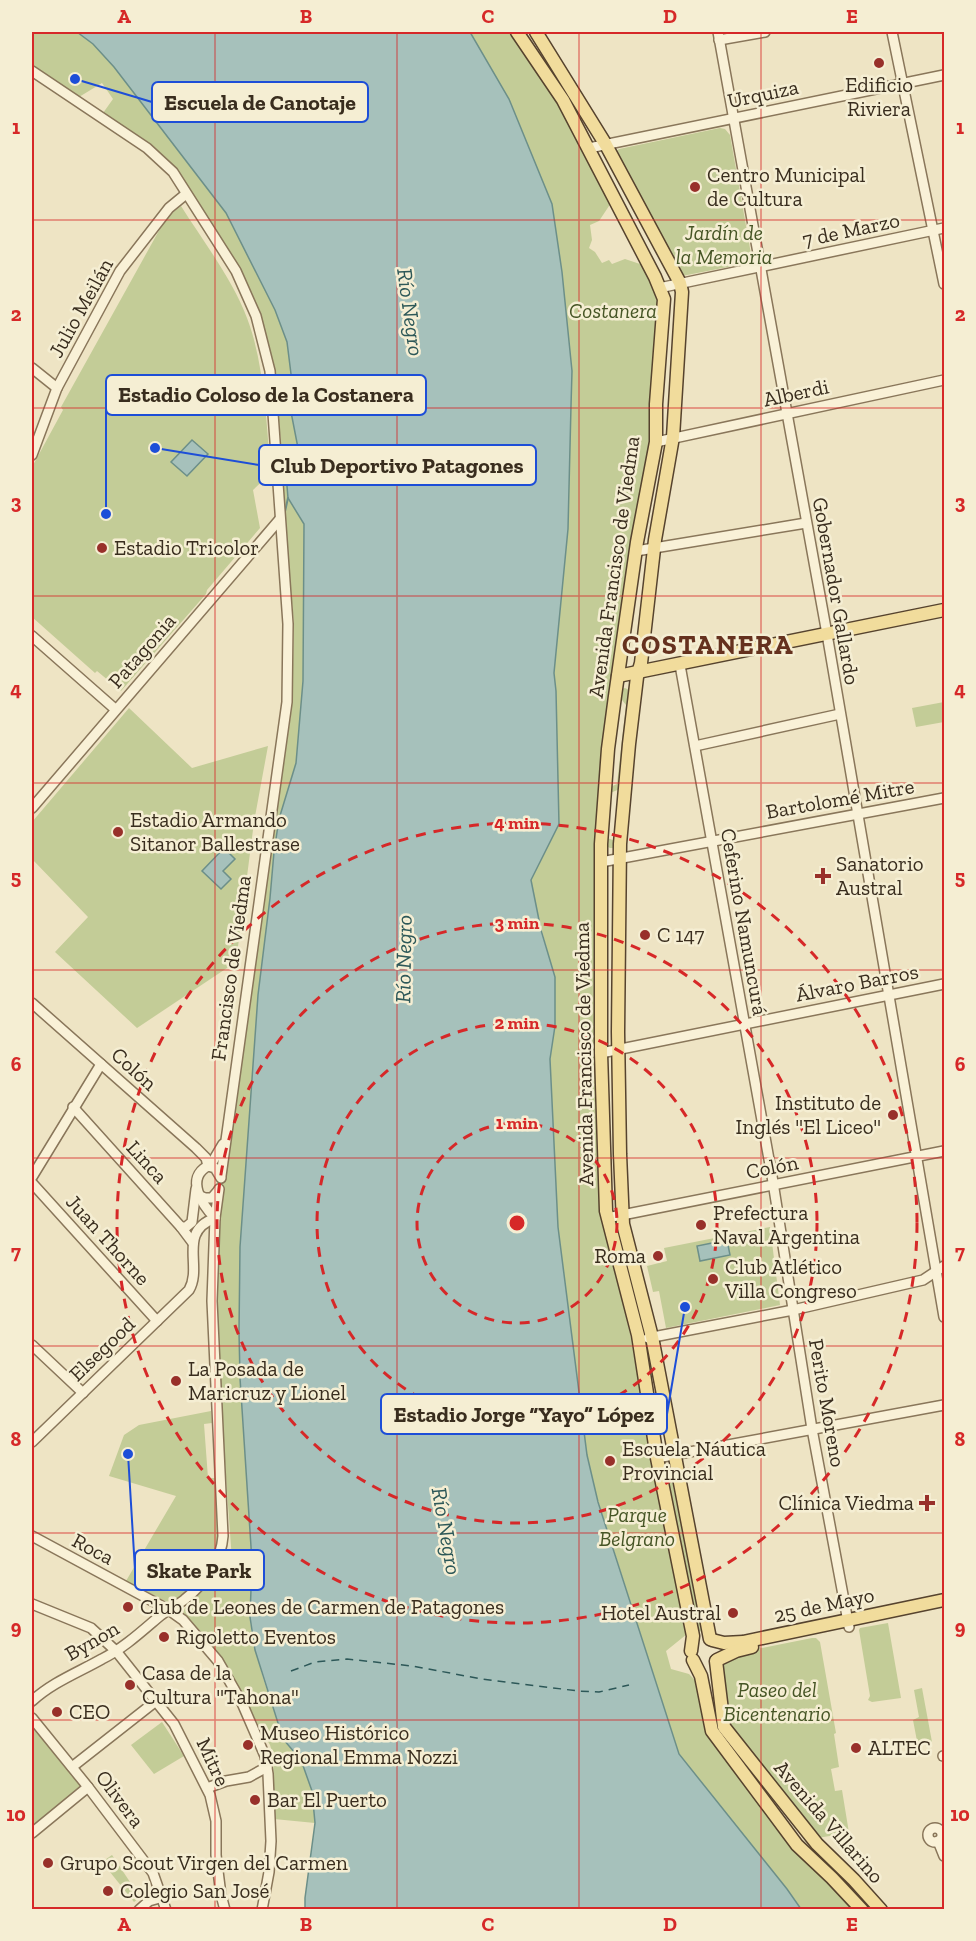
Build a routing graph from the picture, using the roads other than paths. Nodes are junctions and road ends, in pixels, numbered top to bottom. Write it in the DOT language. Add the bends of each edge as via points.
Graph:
graph roads {
  1 [pos="517,32"];
  2 [pos="536,32"];
  3 [pos="765,32"];
  4 [pos="892,32"];
  5 [pos="719,36"];
  6 [pos="32,71"];
  7 [pos="945,75"];
  8 [pos="903,83"];
  9 [pos="734,118"];
  10 [pos="606,145"];
  11 [pos="589,148"];
  12 [pos="186,194"];
  13 [pos="945,228"];
  14 [pos="933,231"];
  15 [pos="761,268"];
  16 [pos="680,283"];
  17 [pos="945,284"];
  18 [pos="659,288"];
  19 [pos="32,368"];
  20 [pos="945,380"];
  21 [pos="57,388"];
  22 [pos="787,413"];
  23 [pos="674,437"];
  24 [pos="656,442"];
  25 [pos="32,455"];
  26 [pos="280,519"];
  27 [pos="806,523"];
  28 [pos="655,549"];
  29 [pos="636,551"];
  30 [pos="945,610"];
  31 [pos="827,634"];
  32 [pos="32,636"];
  33 [pos="680,665"];
  34 [pos="638,673"];
  35 [pos="618,676"];
  36 [pos="115,709"];
  37 [pos="840,714"];
  38 [pos="695,746"];
  39 [pos="945,798"];
  40 [pos="32,808"];
  41 [pos="857,813"];
  42 [pos="712,841"];
  43 [pos="621,858"];
  44 [pos="601,862"];
  45 [pos="945,984"];
  46 [pos="889,994"];
  47 [pos="32,1003"];
  48 [pos="744,1023"];
  49 [pos="619,1049"];
  50 [pos="601,1053"];
  51 [pos="101,1064"];
  52 [pos="73,1107"];
  53 [pos="225,1142"];
  54 [pos="945,1151"];
  55 [pos="916,1157"];
  56 [pos="209,1166"];
  57 [pos="221,1176"];
  58 [pos="32,1177"];
  59 [pos="32,1183"];
  60 [pos="773,1185"];
  61 [pos="196,1186"];
  62 [pos="219,1189"];
  63 [pos="200,1196"];
  64 [pos="623,1214"];
  65 [pos="215,1218"];
  66 [pos="607,1218"];
  67 [pos="181,1227"];
  68 [pos="193,1243"];
  69 [pos="941,1268"];
  70 [pos="793,1310"];
  71 [pos="945,1317"];
  72 [pos="157,1321"];
  73 [pos="652,1337"];
  74 [pos="639,1339"];
  75 [pos="32,1344"];
  76 [pos="83,1393"];
  77 [pos="945,1405"];
  78 [pos="812,1429"];
  79 [pos="32,1442"];
  80 [pos="673,1455"];
  81 [pos="657,1458"];
  82 [pos="32,1536"];
  83 [pos="945,1600"];
  84 [pos="32,1604"];
  85 [pos="945,1607"];
  86 [pos="169,1610"];
  87 [pos="848,1623"];
  88 [pos="711,1640"];
  89 [pos="116,1651"];
  90 [pos="692,1655"];
  91 [pos="716,1661"];
  92 [pos="32,1701"];
  93 [pos="156,1701"];
  94 [pos="32,1718"];
  95 [pos="72,1767"];
  96 [pos="267,1767"];
  97 [pos="88,1786"];
  98 [pos="207,1788"];
  99 [pos="32,1833"];
  100 [pos="938,1841"];
  101 [pos="945,1856"];
  102 [pos="163,1897"];
  103 [pos="139,1910"];
  104 [pos="166,1910"];
  105 [pos="225,1910"];
  106 [pos="262,1910"];
  107 [pos="862,1910"];
  108 [pos="881,1910"];
  1 -- 11 [label="main road, Avenida Francisco de Viedma" via="564,100"];
  2 -- 10 [label="main road, Avenida Francisco de Viedma"];
  3 -- 5 [label="street"];
  4 -- 8 [label="street"];
  5 -- 9 [label="street, Gobernador Gallardo"];
  6 -- 12 [label="street, Francisco de Viedma" via="147,148 173,172"];
  7 -- 8 [label="street, Urquiza"];
  8 -- 9 [label="street, Urquiza"];
  8 -- 14 [label="street"];
  9 -- 10 [label="street, Urquiza"];
  9 -- 15 [label="street, Gobernador Gallardo"];
  10 -- 11 [label="street, Urquiza"];
  10 -- 16 [label="main road, Avenida Francisco de Viedma"];
  11 -- 18 [label="main road, Avenida Francisco de Viedma"];
  12 -- 21 [label="street, Julio Meilán" via="162,216 120,271"];
  12 -- 26 [label="street, Francisco de Viedma" via="236,271 256,316 270,371"];
  13 -- 14 [label="street, 7 de Marzo"];
  14 -- 15 [label="street, 7 de Marzo"];
  14 -- 17 [label="street"];
  15 -- 16 [label="street, 7 de Marzo"];
  15 -- 22 [label="street, Gobernador Gallardo"];
  16 -- 18 [label="street, 7 de Marzo"];
  16 -- 23 [label="main road, Avenida Francisco de Viedma"];
  18 -- 24 [label="main road, Avenida Francisco de Viedma" via="664,299"];
  19 -- 21 [label="street"];
  20 -- 22 [label="street, Alberdi"];
  21 -- 25 [label="street, Julio Meilán"];
  22 -- 23 [label="street, Alberdi"];
  22 -- 27 [label="street, Gobernador Gallardo"];
  23 -- 24 [label="street, Alberdi"];
  23 -- 28 [label="main road, Avenida Francisco de Viedma"];
  24 -- 29 [label="main road, Avenida Francisco de Viedma"];
  26 -- 36 [label="street, Patagonia"];
  26 -- 53 [label="street, Francisco de Viedma" via="288,624 287,702"];
  27 -- 28 [label="street"];
  27 -- 31 [label="street, Gobernador Gallardo"];
  28 -- 29 [label="street"];
  28 -- 34 [label="main road, Avenida Francisco de Viedma"];
  29 -- 35 [label="main road, Avenida Francisco de Viedma"];
  30 -- 31 [label="main road"];
  31 -- 33 [label="main road"];
  31 -- 37 [label="street, Gobernador Gallardo"];
  32 -- 36 [label="street"];
  33 -- 34 [label="main road"];
  33 -- 38 [label="street, Ceferino Namuncurá"];
  34 -- 35 [label="main road"];
  34 -- 43 [label="main road, Avenida Francisco de Viedma" via="628,744"];
  35 -- 44 [label="main road, Avenida Francisco de Viedma" via="608,749"];
  36 -- 40 [label="street, Patagonia"];
  37 -- 38 [label="street"];
  37 -- 41 [label="street, Gobernador Gallardo"];
  38 -- 42 [label="street, Ceferino Namuncurá"];
  39 -- 41 [label="street, Bartolomé Mitre"];
  41 -- 42 [label="street, Bartolomé Mitre"];
  41 -- 46 [label="street, Gobernador Gallardo"];
  42 -- 43 [label="street, Bartolomé Mitre"];
  42 -- 48 [label="street, Ceferino Namuncurá"];
  43 -- 44 [label="street, Bartolomé Mitre"];
  43 -- 49 [label="main road, Avenida Francisco de Viedma"];
  44 -- 50 [label="main road, Avenida Francisco de Viedma"];
  45 -- 46 [label="street, Álvaro Barros"];
  46 -- 48 [label="street, Álvaro Barros"];
  46 -- 55 [label="street, Gobernador Gallardo"];
  47 -- 51 [label="street, Colón"];
  48 -- 49 [label="street, Álvaro Barros"];
  48 -- 60 [label="street, Ceferino Namuncurá"];
  49 -- 50 [label="street, Álvaro Barros"];
  49 -- 64 [label="main road, Avenida Francisco de Viedma"];
  50 -- 66 [label="main road, Avenida Francisco de Viedma"];
  51 -- 52 [label="street"];
  51 -- 56 [label="street, Colón" via="196,1148"];
  52 -- 58 [label="street"];
  52 -- 67 [label="street, Linca"];
  53 -- 56 [label="street, Francisco de Viedma"];
  53 -- 57 [label="street, Francisco de Viedma"];
  54 -- 55 [label="street, Colón"];
  55 -- 60 [label="street, Colón"];
  55 -- 69 [label="street, Gobernador Gallardo"];
  56 -- 57 [label="street"];
  56 -- 61 [label="street, Francisco de Viedma" via="200,1172"];
  57 -- 62 [label="street, Francisco de Viedma"];
  59 -- 72 [label="street, Juan Thorne"];
  60 -- 64 [label="street, Colón"];
  60 -- 70 [label="street, Perito Moreno"];
  61 -- 63 [label="street"];
  61 -- 67 [label="street" via="192,1222"];
  62 -- 63 [label="street" via="212,1198"];
  62 -- 65 [label="street, Francisco de Viedma"];
  63 -- 65 [label="street"];
  64 -- 66 [label="street, Colón"];
  64 -- 73 [label="main road"];
  65 -- 68 [label="street" via="200,1227"];
  65 -- 86 [label="street, Francisco de Viedma" via="212,1301 223,1545 208,1575"];
  66 -- 74 [label="main road, Avenida Villarino"];
  67 -- 68 [label="street, Linca"];
  68 -- 72 [label="street, Elsegood" via="190,1288"];
  69 -- 70 [label="street" via="923,1280"];
  69 -- 71 [label="street, Gobernador Gallardo"];
  70 -- 73 [label="street"];
  70 -- 78 [label="street, Perito Moreno"];
  72 -- 76 [label="street, Elsegood"];
  73 -- 74 [label="street"];
  73 -- 80 [label="main road"];
  74 -- 81 [label="main road, Avenida Villarino"];
  75 -- 76 [label="street"];
  76 -- 79 [label="street, Elsegood"];
  77 -- 78 [label="street"];
  78 -- 80 [label="street"];
  78 -- 87 [label="street, Perito Moreno"];
  80 -- 81 [label="street"];
  80 -- 88 [label="main road"];
  81 -- 90 [label="main road, Avenida Villarino" via="693,1636"];
  82 -- 86 [label="street, Roca"];
  83 -- 87 [label="main road, 25 de Mayo"];
  84 -- 89 [label="street, Mitre" via="91,1628"];
  85 -- 87 [label="main road, 25 de Mayo"];
  86 -- 89 [label="street, Bynon"];
  86 -- 96 [label="street, Roca" via="183,1620 218,1661 256,1731"];
  87 -- 88 [label="main road, 25 de Mayo" via="743,1642"];
  87 -- 91 [label="main road, 25 de Mayo" via="736,1651"];
  88 -- 90 [label="main road" via="698,1640"];
  88 -- 91 [label="main road" via="719,1648"];
  89 -- 92 [label="street, Bynon" via="64,1677"];
  89 -- 93 [label="street, Mitre"];
  90 -- 91 [label="main road, 25 de Mayo" via="703,1667"];
  90 -- 107 [label="main road, Avenida Villarino" via="701,1677 712,1731 797,1845"];
  91 -- 108 [label="main road, Avenida Villarino" via="724,1726 817,1844"];
  93 -- 95 [label="street"];
  93 -- 98 [label="street, Mitre" via="174,1724"];
  94 -- 95 [label="street, Olivera"];
  95 -- 97 [label="street, Olivera"];
  96 -- 98 [label="street" via="249,1777"];
  96 -- 106 [label="street, Roca" via="269,1872"];
  97 -- 99 [label="street"];
  97 -- 102 [label="street, Olivera" via="153,1873"];
  98 -- 105 [label="street, Mitre" via="216,1821"];
  100 -- 101 [label="street"];
  102 -- 103 [label="street" via="149,1901"];
  102 -- 104 [label="street, Olivera"];
}
